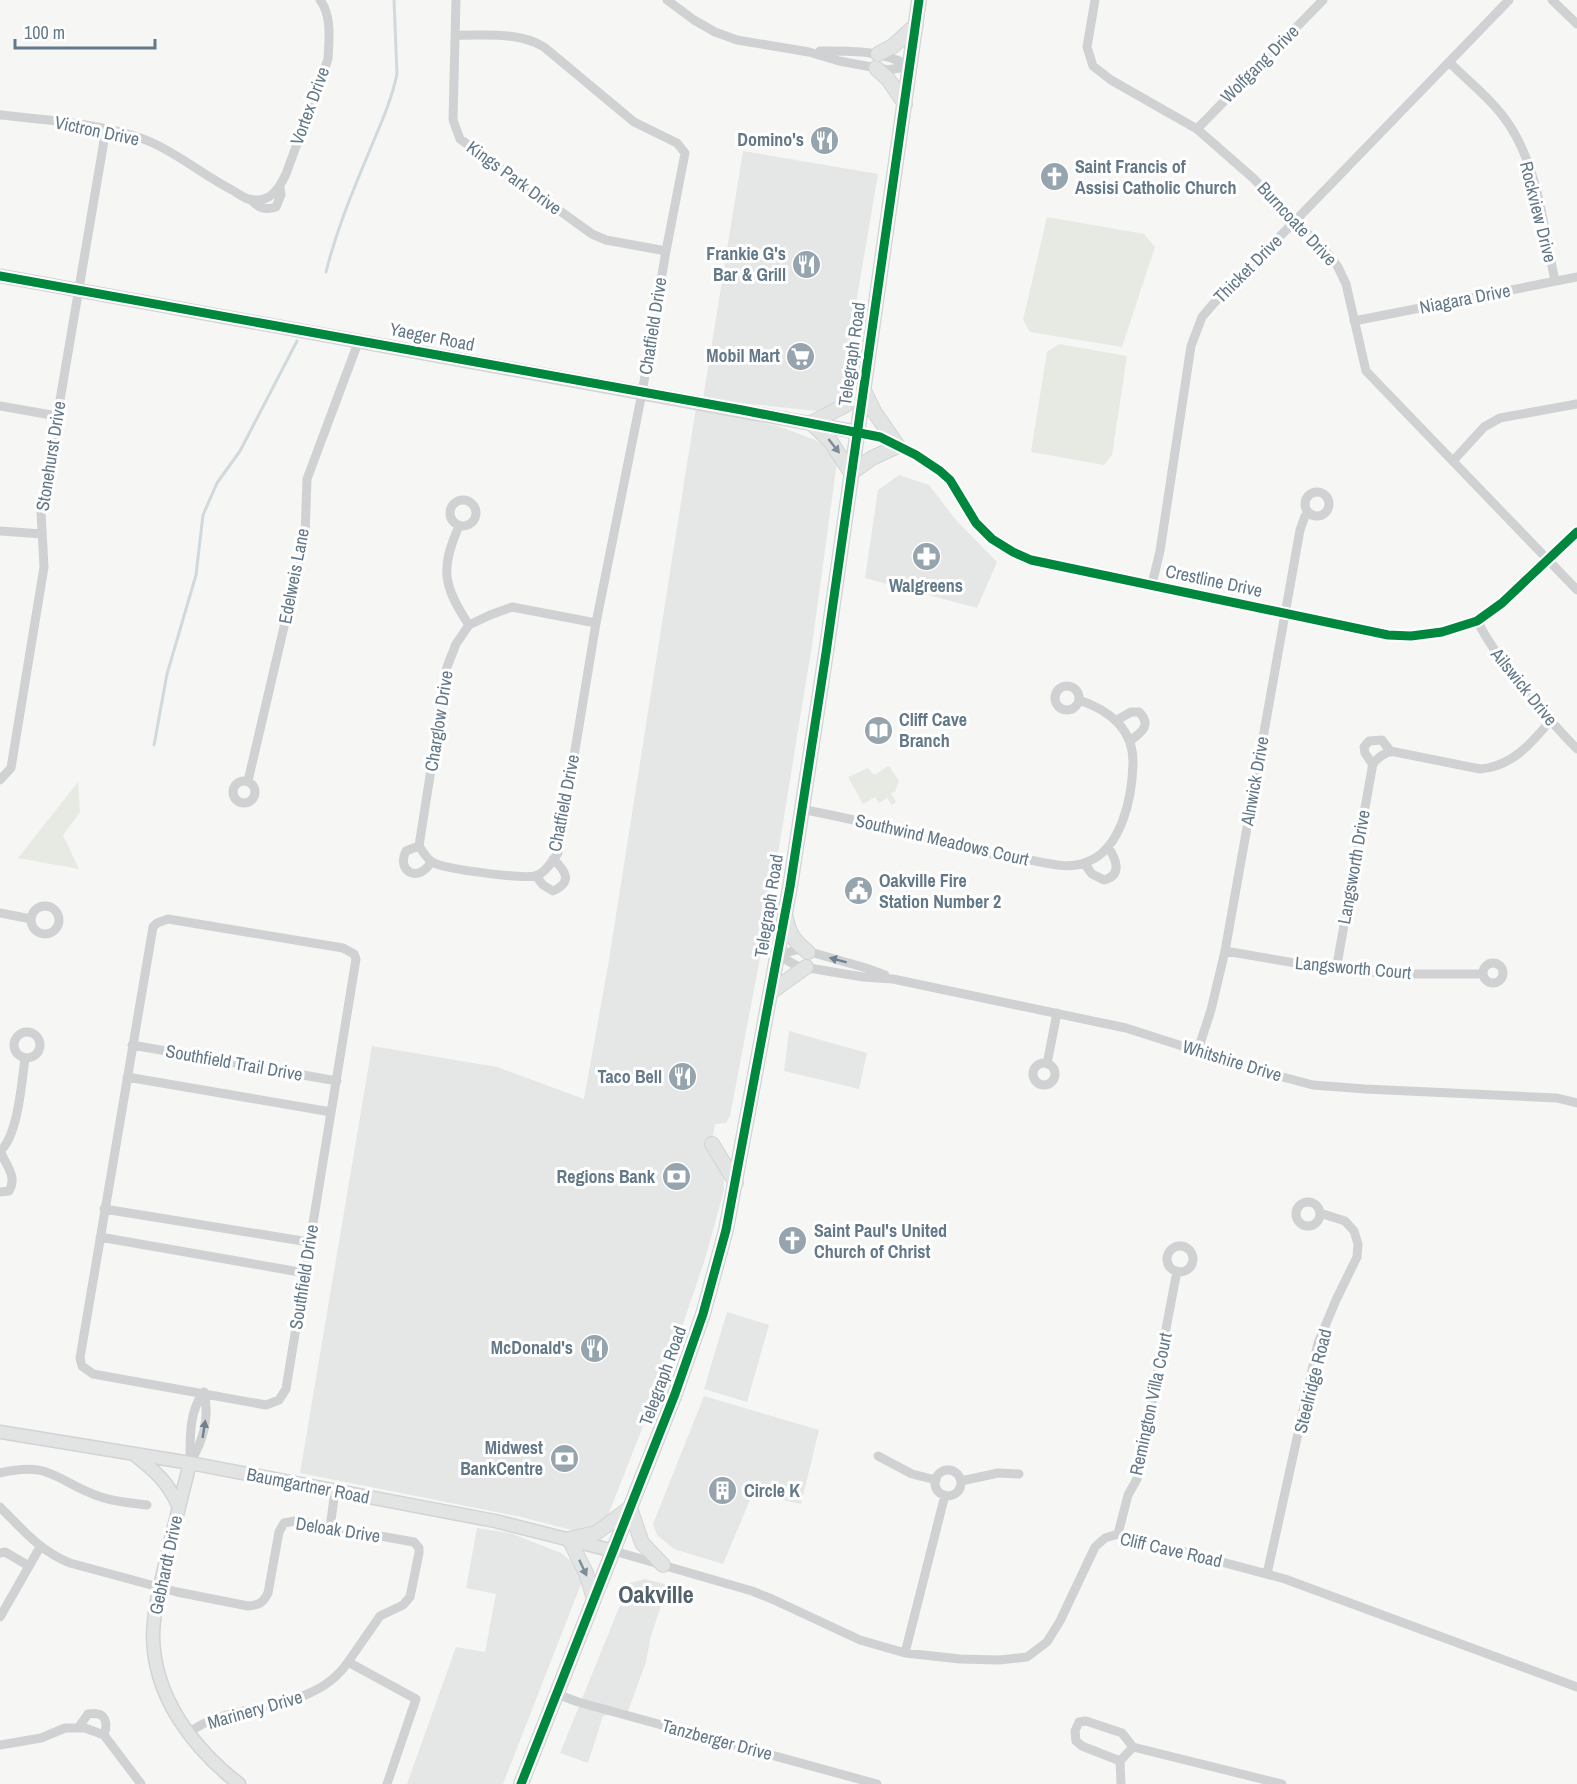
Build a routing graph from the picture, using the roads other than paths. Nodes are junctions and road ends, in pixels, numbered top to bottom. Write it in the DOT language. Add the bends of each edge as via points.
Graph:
graph roads {
  1 [pos="456,0"];
  2 [pos="667,0"];
  3 [pos="919,0"];
  4 [pos="1095,0"];
  5 [pos="1323,0"];
  6 [pos="1509,0"];
  7 [pos="1552,0"];
  8 [pos="326,2"];
  9 [pos="1577,24"];
  10 [pos="916,25"];
  11 [pos="454,35"];
  12 [pos="877,61"];
  13 [pos="1449,62"];
  14 [pos="910,66"];
  15 [pos="905,104"];
  16 [pos="0,115"];
  17 [pos="106,129"];
  18 [pos="1197,129"];
  19 [pos="280,187"];
  20 [pos="268,198"];
  21 [pos="250,199"];
  22 [pos="1296,220"];
  23 [pos="666,251"];
  24 [pos="0,276"];
  25 [pos="1577,277"];
  26 [pos="1555,281"];
  27 [pos="78,290"];
  28 [pos="1354,321"];
  29 [pos="359,340"];
  30 [pos="863,389"];
  31 [pos="642,393"];
  32 [pos="1577,404"];
  33 [pos="0,406"];
  34 [pos="57,416"];
  35 [pos="811,423"];
  36 [pos="857,432"];
  37 [pos="898,446"];
  38 [pos="1453,461"];
  39 [pos="851,473"];
  40 [pos="1309,513"];
  41 [pos="459,526"];
  42 [pos="0,531"];
  43 [pos="1577,532"];
  44 [pos="42,534"];
  45 [pos="1546,559"];
  46 [pos="1152,584"];
  47 [pos="1577,590"];
  48 [pos="1285,613"];
  49 [pos="1477,621"];
  50 [pos="596,623"];
  51 [pos="469,625"];
  52 [pos="1079,700"];
  53 [pos="1116,720"];
  54 [pos="1550,721"];
  55 [pos="1130,741"];
  56 [pos="1577,749"];
  57 [pos="1391,752"];
  58 [pos="1372,765"];
  59 [pos="0,780"];
  60 [pos="248,781"];
  61 [pos="801,809"];
  62 [pos="419,846"];
  63 [pos="1108,847"];
  64 [pos="553,859"];
  65 [pos="431,862"];
  66 [pos="1084,863"];
  67 [pos="536,876"];
  68 [pos="0,913"];
  69 [pos="785,913"];
  70 [pos="31,919"];
  71 [pos="1225,951"];
  72 [pos="808,952"];
  73 [pos="778,955"];
  74 [pos="806,967"];
  75 [pos="1336,970"];
  76 [pos="1482,974"];
  77 [pos="893,979"];
  78 [pos="771,992"];
  79 [pos="1057,1013"];
  80 [pos="132,1045"];
  81 [pos="1198,1050"];
  82 [pos="26,1058"];
  83 [pos="1047,1064"];
  84 [pos="127,1077"];
  85 [pos="337,1081"];
  86 [pos="1577,1103"];
  87 [pos="331,1112"];
  88 [pos="712,1144"];
  89 [pos="0,1150"];
  90 [pos="736,1183"];
  91 [pos="0,1192"];
  92 [pos="104,1209"];
  93 [pos="1320,1213"];
  94 [pos="100,1237"];
  95 [pos="309,1242"];
  96 [pos="1177,1271"];
  97 [pos="304,1273"];
  98 [pos="204,1392"];
  99 [pos="0,1432"];
  100 [pos="134,1454"];
  101 [pos="878,1456"];
  102 [pos="190,1463"];
  103 [pos="0,1473"];
  104 [pos="1019,1474"];
  105 [pos="936,1480"];
  106 [pos="961,1481"];
  107 [pos="335,1491"];
  108 [pos="945,1495"];
  109 [pos="147,1505"];
  110 [pos="0,1507"];
  111 [pos="179,1507"];
  112 [pos="630,1508"];
  113 [pos="330,1528"];
  114 [pos="1118,1534"];
  115 [pos="569,1539"];
  116 [pos="40,1547"];
  117 [pos="614,1551"];
  118 [pos="0,1553"];
  119 [pos="663,1565"];
  120 [pos="29,1566"];
  121 [pos="1267,1574"];
  122 [pos="160,1587"];
  123 [pos="594,1599"];
  124 [pos="0,1617"];
  125 [pos="904,1653"];
  126 [pos="348,1662"];
  127 [pos="1577,1687"];
  128 [pos="556,1694"];
  129 [pos="78,1728"];
  130 [pos="188,1733"];
  131 [pos="104,1735"];
  132 [pos="0,1745"];
  133 [pos="1133,1748"];
  134 [pos="1120,1761"];
  135 [pos="141,1784"];
  136 [pos="238,1784"];
  137 [pos="387,1784"];
  138 [pos="521,1784"];
  139 [pos="878,1784"];
  140 [pos="1121,1784"];
  141 [pos="1282,1784"];
  1 -- 11 [label="street, Kings Park Drive"];
  2 -- 12 [label="street" via="694,20 737,40 809,52 850,51"];
  3 -- 10 [label="main road, Telegraph Road"];
  4 -- 18 [label="street, Burncoate Drive" via="1087,47 1093,66"];
  5 -- 18 [label="street, Wolfgang Drive"];
  6 -- 13 [label="street, Thicket Drive"];
  7 -- 9 [label="street"];
  8 -- 19 [label="street, Vortex Drive" via="328,59"];
  10 -- 12 [label="main road"];
  10 -- 14 [label="main road, Telegraph Road"];
  11 -- 23 [label="street, Kings Park Drive" via="453,120 460,139 592,234"];
  11 -- 23 [label="street, Chatfield Drive" via="533,40 634,122 683,149"];
  12 -- 14 [label="street" via="888,70"];
  12 -- 15 [label="main road"];
  13 -- 22 [label="street, Thicket Drive"];
  13 -- 26 [label="street, Rockview Drive" via="1494,106 1521,146 1533,177"];
  14 -- 15 [label="main road, Telegraph Road"];
  15 -- 30 [label="main road, Telegraph Road"];
  16 -- 17 [label="street, Victron Drive"];
  17 -- 21 [label="street, Victron Drive" via="151,142"];
  17 -- 27 [label="street, Stonehurst Drive"];
  18 -- 22 [label="street, Burncoate Drive"];
  19 -- 20 [label="street, Vortex Drive"];
  19 -- 21 [label="street, Victron Drive" via="276,207 258,206"];
  20 -- 21 [label="street, Victron Drive"];
  22 -- 28 [label="street, Burncoate Drive" via="1338,267"];
  22 -- 46 [label="street, Thicket Drive" via="1202,317 1191,346"];
  23 -- 31 [label="street, Chatfield Drive"];
  24 -- 27 [label="street, Yaeger Road"];
  25 -- 26 [label="street, Niagara Drive"];
  26 -- 28 [label="street, Niagara Drive"];
  27 -- 29 [label="street, Yaeger Road"];
  27 -- 34 [label="street, Stonehurst Drive"];
  28 -- 38 [label="street, Burncoate Drive" via="1366,371"];
  29 -- 31 [label="street, Yaeger Road"];
  29 -- 60 [label="street, Edelweis Lane" via="307,479 305,537"];
  30 -- 35 [label="main road" via="844,406"];
  30 -- 36 [label="main road, Telegraph Road"];
  30 -- 37 [label="main road"];
  31 -- 35 [label="street, Yaeger Road"];
  31 -- 50 [label="street, Chatfield Drive"];
  32 -- 38 [label="street" via="1500,418 1484,427"];
  33 -- 34 [label="street"];
  34 -- 44 [label="street, Stonehurst Drive" via="41,512"];
  35 -- 36 [label="street, Yaeger Road"];
  35 -- 39 [label="main road, one-way" via="831,442"];
  36 -- 37 [label="street, Crestline Drive"];
  36 -- 39 [label="main road, Telegraph Road"];
  37 -- 39 [label="main road"];
  37 -- 46 [label="street, Crestline Drive" via="940,471 957,489 976,523 1013,552 1031,560"];
  38 -- 45 [label="street, Burncoate Drive"];
  39 -- 61 [label="main road, Telegraph Road"];
  40 -- 48 [label="street, Alnwick Drive" via="1300,530"];
  41 -- 51 [label="street" via="446,566 448,589"];
  42 -- 44 [label="street"];
  43 -- 45 [label="street, Crestline Drive"];
  44 -- 59 [label="street, Stonehurst Drive" via="44,567 11,768"];
  45 -- 47 [label="street, Burncoate Drive"];
  45 -- 49 [label="street, Crestline Drive" via="1502,603"];
  46 -- 48 [label="street, Crestline Drive"];
  48 -- 49 [label="street, Crestline Drive" via="1388,635 1411,636"];
  48 -- 71 [label="street, Alnwick Drive"];
  49 -- 54 [label="street, Ailswick Drive" via="1492,649"];
  50 -- 51 [label="street" via="512,608"];
  50 -- 64 [label="street, Chatfield Drive" via="558,853"];
  51 -- 62 [label="street, Charglow Drive" via="447,667"];
  52 -- 53 [label="street"];
  53 -- 55 [label="street"];
  53 -- 55 [label="street" via="1131,712 1144,717 1146,726"];
  54 -- 56 [label="street, Ailswick Drive"];
  54 -- 57 [label="street, Langsworth Drive" via="1530,745 1493,768 1480,769"];
  55 -- 63 [label="street" via="1133,764 1123,824"];
  57 -- 58 [label="street"];
  57 -- 58 [label="street, Langsworth Drive" via="1382,740 1369,741 1364,747"];
  58 -- 75 [label="street, Langsworth Drive"];
  61 -- 66 [label="street, Southwind Meadows Court" via="985,853 1061,866"];
  61 -- 69 [label="main road, Telegraph Road"];
  62 -- 65 [label="street"];
  62 -- 65 [label="street, Charglow Drive" via="406,851 403,862 407,870 422,873"];
  63 -- 66 [label="street"];
  63 -- 66 [label="street" via="1117,864 1112,878 1104,880 1092,874"];
  64 -- 67 [label="street, Chatfield Drive"];
  64 -- 67 [label="street" via="565,871 562,887 553,891"];
  65 -- 67 [label="street" via="497,874"];
  68 -- 70 [label="street"];
  69 -- 72 [label="main road" via="789,932"];
  69 -- 73 [label="main road, Telegraph Road"];
  71 -- 75 [label="street, Langsworth Court"];
  71 -- 81 [label="street, Alnwick Drive"];
  72 -- 73 [label="street, Whitshire Drive"];
  77 -- 72 [label="street, Whitshire Drive, one-way"];
  73 -- 74 [label="street, Whitshire Drive"];
  73 -- 78 [label="main road, Telegraph Road"];
  74 -- 77 [label="street, Whitshire Drive"];
  74 -- 78 [label="main road"];
  75 -- 76 [label="street, Langsworth Court"];
  77 -- 79 [label="street, Whitshire Drive"];
  78 -- 90 [label="main road, Telegraph Road"];
  79 -- 81 [label="street, Whitshire Drive" via="1126,1028"];
  79 -- 83 [label="street"];
  80 -- 84 [label="street, Southfield Drive"];
  80 -- 85 [label="street, Southfield Trail Drive"];
  80 -- 85 [label="street, Southfield Drive" via="153,927 161,921 175,919 343,948 354,954 357,965"];
  81 -- 86 [label="street, Whitshire Drive" via="1313,1085 1557,1098"];
  82 -- 89 [label="street" via="15,1119"];
  84 -- 87 [label="street, Southfield Trail Drive"];
  84 -- 92 [label="street, Southfield Drive"];
  85 -- 87 [label="street, Southfield Drive"];
  87 -- 95 [label="street, Southfield Drive"];
  88 -- 90 [label="main road"];
  89 -- 91 [label="street" via="13,1176 13,1185 9,1191"];
  90 -- 112 [label="main road, Telegraph Road" via="700,1322"];
  92 -- 94 [label="street, Southfield Drive"];
  92 -- 95 [label="street"];
  93 -- 121 [label="street, Steelridge Road" via="1346,1221 1358,1244 1357,1257 1318,1343"];
  94 -- 97 [label="street"];
  94 -- 98 [label="street, Southfield Drive" via="80,1349 82,1366 93,1374"];
  95 -- 97 [label="street, Southfield Drive"];
  96 -- 114 [label="street, Remington Villa Court" via="1137,1479 1128,1495"];
  97 -- 98 [label="street, Southfield Drive" via="283,1395 267,1405"];
  98 -- 102 [label="street" via="207,1410 201,1443"];
  99 -- 100 [label="street, Baumgartner Road"];
  100 -- 102 [label="street, Baumgartner Road"];
  100 -- 111 [label="street" via="161,1477"];
  101 -- 105 [label="street" via="912,1474"];
  102 -- 107 [label="street, Baumgartner Road"];
  102 -- 111 [label="street, Gebhardt Drive"];
  103 -- 109 [label="street" via="31,1468 45,1471 100,1497"];
  104 -- 106 [label="street" via="998,1473"];
  105 -- 106 [label="street" via="946,1470 956,1473"];
  105 -- 108 [label="street" via="937,1489"];
  106 -- 108 [label="street" via="955,1494"];
  107 -- 113 [label="street"];
  107 -- 115 [label="street, Baumgartner Road"];
  108 -- 125 [label="street"];
  110 -- 116 [label="street, Deloak Drive"];
  111 -- 122 [label="street, Gebhardt Drive"];
  112 -- 115 [label="main road" via="596,1533"];
  112 -- 117 [label="main road, Telegraph Road"];
  112 -- 119 [label="main road" via="642,1543"];
  113 -- 122 [label="street, Deloak Drive" via="295,1521 284,1523 268,1593 258,1605"];
  113 -- 126 [label="street, Deloak Drive" via="414,1542 419,1548 410,1597 403,1605 380,1616"];
  114 -- 121 [label="street, Cliff Cave Road"];
  114 -- 125 [label="street, Cliff Cave Road" via="1095,1547 1060,1621 1047,1642 1027,1657 960,1659"];
  115 -- 117 [label="street, Baumgartner Road"];
  115 -- 123 [label="main road, one-way"];
  116 -- 120 [label="street"];
  116 -- 122 [label="street, Deloak Drive" via="70,1563"];
  117 -- 119 [label="street, Cliff Cave Road"];
  117 -- 123 [label="main road, Telegraph Road"];
  118 -- 120 [label="street"];
  119 -- 125 [label="street, Cliff Cave Road" via="762,1595 860,1640"];
  120 -- 124 [label="street"];
  121 -- 127 [label="street, Cliff Cave Road"];
  122 -- 130 [label="street, Gebhardt Drive" via="154,1619 154,1653 169,1702"];
  123 -- 128 [label="main road, Telegraph Road"];
  126 -- 130 [label="street, Marinery Drive" via="319,1690 216,1718"];
  126 -- 137 [label="street" via="416,1699"];
  128 -- 138 [label="main road, Telegraph Road"];
  128 -- 139 [label="street, Tanzberger Drive"];
  129 -- 131 [label="street"];
  129 -- 131 [label="street" via="88,1714 100,1714 107,1723"];
  129 -- 132 [label="street"];
  130 -- 136 [label="street, Gebhardt Drive"];
  131 -- 135 [label="street"];
  133 -- 134 [label="street"];
  133 -- 134 [label="street" via="1122,1733 1086,1720 1079,1722 1076,1741"];
  133 -- 141 [label="street"];
  134 -- 140 [label="street"];
}
